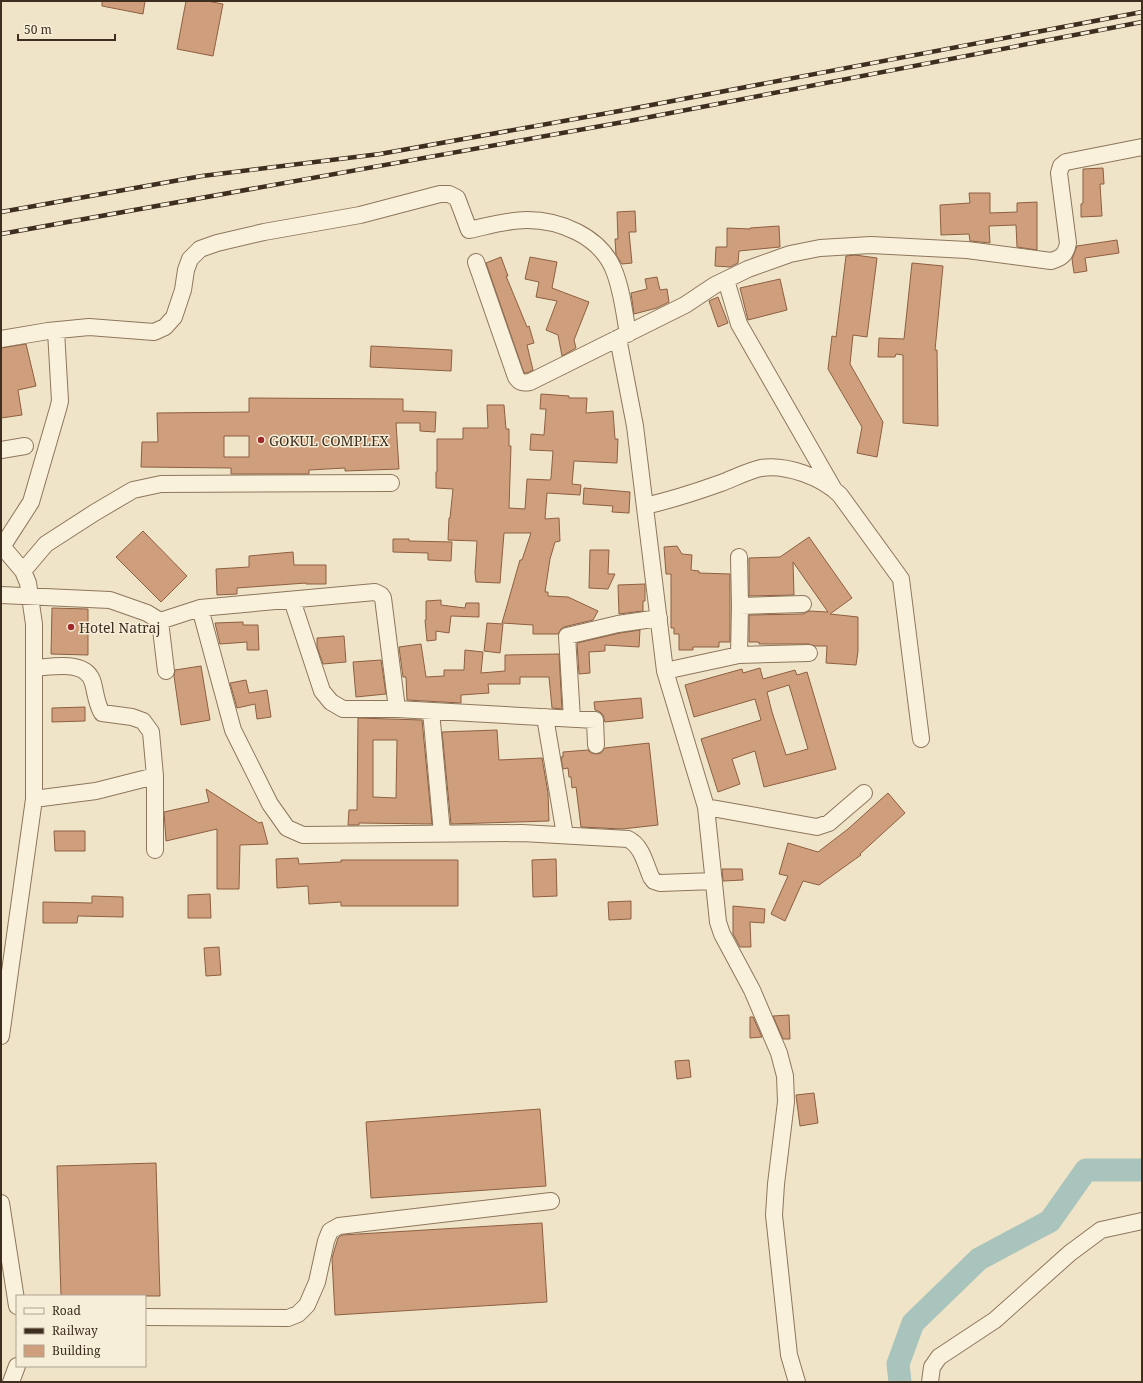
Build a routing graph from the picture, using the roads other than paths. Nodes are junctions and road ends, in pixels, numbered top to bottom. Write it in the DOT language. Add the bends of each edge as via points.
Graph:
graph roads {
  1 [pos="1142,147"];
  2 [pos="476,262"];
  3 [pos="726,280"];
  4 [pos="56,330"];
  5 [pos="623,336"];
  6 [pos="1,339"];
  7 [pos="24,446"];
  8 [pos="1,450"];
  9 [pos="391,483"];
  10 [pos="834,489"];
  11 [pos="645,506"];
  12 [pos="2,546"];
  13 [pos="739,557"];
  14 [pos="23,570"];
  15 [pos="1,595"];
  16 [pos="30,595"];
  17 [pos="292,600"];
  18 [pos="803,604"];
  19 [pos="740,606"];
  20 [pos="200,608"];
  21 [pos="659,618"];
  22 [pos="160,621"];
  23 [pos="809,652"];
  24 [pos="739,655"];
  25 [pos="34,668"];
  26 [pos="166,671"];
  27 [pos="665,671"];
  28 [pos="397,709"];
  29 [pos="431,711"];
  30 [pos="545,717"];
  31 [pos="572,719"];
  32 [pos="921,739"];
  33 [pos="596,745"];
  34 [pos="156,776"];
  35 [pos="864,793"];
  36 [pos="34,799"];
  37 [pos="706,807"];
  38 [pos="442,833"];
  39 [pos="566,836"];
  40 [pos="156,850"];
  41 [pos="714,881"];
  42 [pos="1,1036"];
  43 [pos="551,1201"];
  44 [pos="1,1203"];
  45 [pos="1142,1221"];
  46 [pos="16,1300"];
  47 [pos="146,1317"];
  48 [pos="17,1367"];
  49 [pos="11,1382"];
  50 [pos="797,1382"];
  51 [pos="930,1382"];
  1 -- 3 [label="street" via="1066,162 1061,166 1059,173 1068,243 1066,252 1060,259 1051,261 967,250 893,246 820,248 790,254"];
  2 -- 5 [label="street" via="518,381 530,382"];
  3 -- 5 [label="street" via="685,305"];
  3 -- 10 [label="street" via="739,324"];
  4 -- 5 [label="street" via="89,327 154,332 165,327 174,317 190,259 200,249 272,230 360,215 440,194 450,194 457,198 469,230 506,222 547,222 574,231 600,248 618,282"];
  4 -- 6 [label="street"];
  4 -- 12 [label="street" via="60,402 31,502"];
  5 -- 11 [label="street"];
  7 -- 8 [label="street"];
  9 -- 14 [label="street" via="161,484 133,490 46,544"];
  10 -- 11 [label="street" via="819,479 803,473 774,467 761,468 688,495"];
  10 -- 32 [label="street" via="901,579"];
  11 -- 21 [label="street"];
  12 -- 14 [label="street"];
  13 -- 19 [label="street"];
  14 -- 16 [label="street"];
  15 -- 16 [label="street"];
  16 -- 22 [label="street" via="110,600 147,613"];
  16 -- 25 [label="street" via="34,624"];
  17 -- 20 [label="street"];
  17 -- 28 [label="street" via="322,691 331,702 343,709"];
  17 -- 28 [label="street" via="375,592 381,595"];
  18 -- 19 [label="street"];
  19 -- 24 [label="street"];
  20 -- 22 [label="street"];
  20 -- 38 [label="street" via="233,730 270,804 287,828 303,836"];
  21 -- 27 [label="street"];
  21 -- 31 [label="street" via="567,636"];
  22 -- 26 [label="street"];
  23 -- 24 [label="street"];
  24 -- 27 [label="street"];
  25 -- 34 [label="street" via="76,666 88,672 93,681 97,705 102,713 143,721 152,732"];
  25 -- 36 [label="street"];
  27 -- 37 [label="street"];
  28 -- 29 [label="street"];
  29 -- 30 [label="street"];
  29 -- 38 [label="street"];
  30 -- 31 [label="street"];
  30 -- 39 [label="street"];
  31 -- 33 [label="street" via="595,720"];
  34 -- 36 [label="street" via="96,791"];
  34 -- 40 [label="street"];
  35 -- 37 [label="street" via="829,823 817,828"];
  36 -- 42 [label="street"];
  37 -- 41 [label="street"];
  38 -- 39 [label="street"];
  39 -- 41 [label="street" via="628,839 639,848 651,877 660,883"];
  41 -- 50 [label="street" via="718,922 722,934 752,990 779,1053 785,1076 786,1102 774,1215 789,1355"];
  43 -- 47 [label="street" via="339,1226 330,1231 326,1240 317,1282 307,1305 298,1314 288,1318"];
  44 -- 46 [label="street"];
  45 -- 51 [label="street" via="1101,1230 1070,1252 995,1320 939,1357 932,1366"];
  48 -- 49 [label="street"];
}
